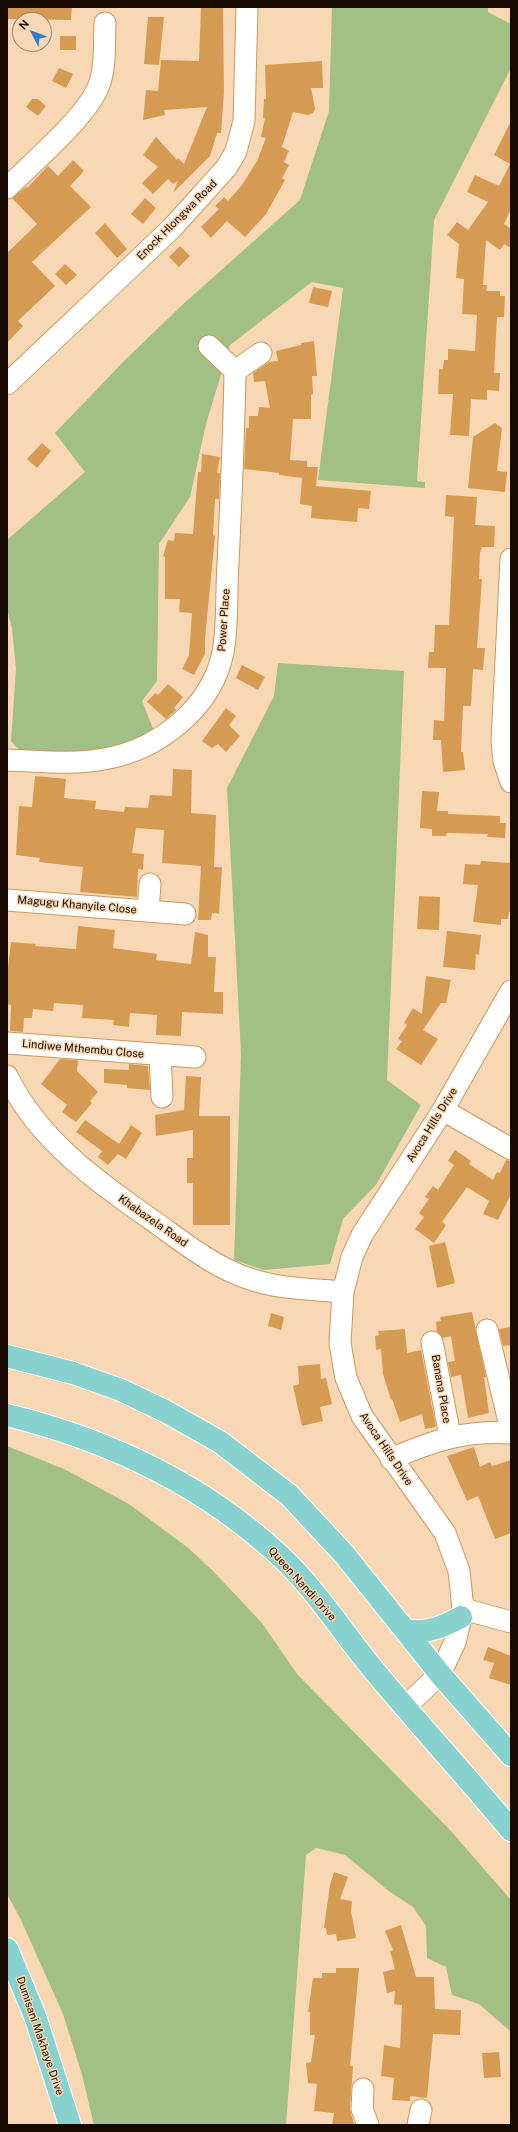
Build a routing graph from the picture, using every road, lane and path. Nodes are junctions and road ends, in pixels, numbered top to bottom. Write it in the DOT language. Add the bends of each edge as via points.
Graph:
graph roads {
  1 [pos="247,7"];
  2 [pos="105,23"];
  3 [pos="7,188"];
  4 [pos="209,346"];
  5 [pos="261,353"];
  6 [pos="235,371"];
  7 [pos="7,384"];
  8 [pos="511,559"];
  9 [pos="7,760"];
  10 [pos="511,782"];
  11 [pos="150,884"];
  12 [pos="7,900"];
  13 [pos="148,911"];
  14 [pos="185,914"];
  15 [pos="511,992"];
  16 [pos="7,1043"];
  17 [pos="160,1055"];
  18 [pos="195,1057"];
  19 [pos="7,1076"];
  20 [pos="162,1097"];
  21 [pos="443,1110"];
  22 [pos="511,1149"];
  23 [pos="343,1292"];
  24 [pos="487,1330"];
  25 [pos="432,1342"];
  26 [pos="7,1356"];
  27 [pos="7,1415"];
  28 [pos="511,1432"];
  29 [pos="450,1436"];
  30 [pos="391,1459"];
  31 [pos="462,1613"];
  32 [pos="511,1622"];
  33 [pos="405,1630"];
  34 [pos="440,1674"];
  35 [pos="405,1707"];
  36 [pos="511,1755"];
  37 [pos="511,1830"];
  38 [pos="7,1949"];
  39 [pos="363,2089"];
  40 [pos="70,2125"];
  41 [pos="368,2125"];
  1 -- 7 [label="street, Enock Hlongwa Road" via="244,121 236,151 227,167 172,228"];
  2 -- 3 [label="street" via="102,72 92,99 82,114"];
  4 -- 6 [label="street"];
  5 -- 6 [label="street"];
  6 -- 9 [label="street, Power Place" via="234,454 223,651 210,687 198,706 180,723 158,739 130,752 83,762"];
  8 -- 10 [label="street" via="502,742 504,761"];
  11 -- 13 [label="street, Magugu Khanyile Close"];
  12 -- 13 [label="street, Magugu Khanyile Close"];
  13 -- 14 [label="street, Magugu Khanyile Close"];
  15 -- 21 [label="street, Avoca Hills Drive"];
  16 -- 17 [label="street, Lindiwe Mthembu Close"];
  17 -- 18 [label="street, Lindiwe Mthembu Close"];
  17 -- 20 [label="street, Lindiwe Mthembu Close"];
  19 -- 23 [label="street, Khabazela Road" via="38,1126 61,1150 99,1182 200,1254 225,1269 251,1279 278,1286"];
  21 -- 22 [label="street"];
  21 -- 23 [label="street, Avoca Hills Drive" via="362,1236 352,1257"];
  23 -- 30 [label="street, Avoca Hills Drive" via="340,1343 346,1378 362,1416"];
  24 -- 28 [label="street"];
  25 -- 29 [label="street, Banana Place"];
  26 -- 33 [label="main road" via="73,1373 121,1390 220,1442 289,1495 326,1533"];
  27 -- 35 [label="main road, Queen Nandi Drive" via="53,1426 124,1453 169,1475 240,1523 280,1556 300,1578"];
  28 -- 29 [label="street"];
  29 -- 30 [label="street"];
  30 -- 31 [label="street, Avoca Hills Drive" via="445,1533 459,1571"];
  31 -- 32 [label="street"];
  31 -- 33 [label="main road" via="430,1631"];
  31 -- 34 [label="street, Avoca Hills Drive" via="455,1642"];
  33 -- 34 [label="main road"];
  34 -- 35 [label="street, Avoca Hills Drive"];
  34 -- 36 [label="main road"];
  35 -- 37 [label="main road, Queen Nandi Drive"];
  38 -- 40 [label="main road, Dumisani Makhaye Drive" via="38,2023"];
  39 -- 41 [label="street" via="362,2109"];
}
